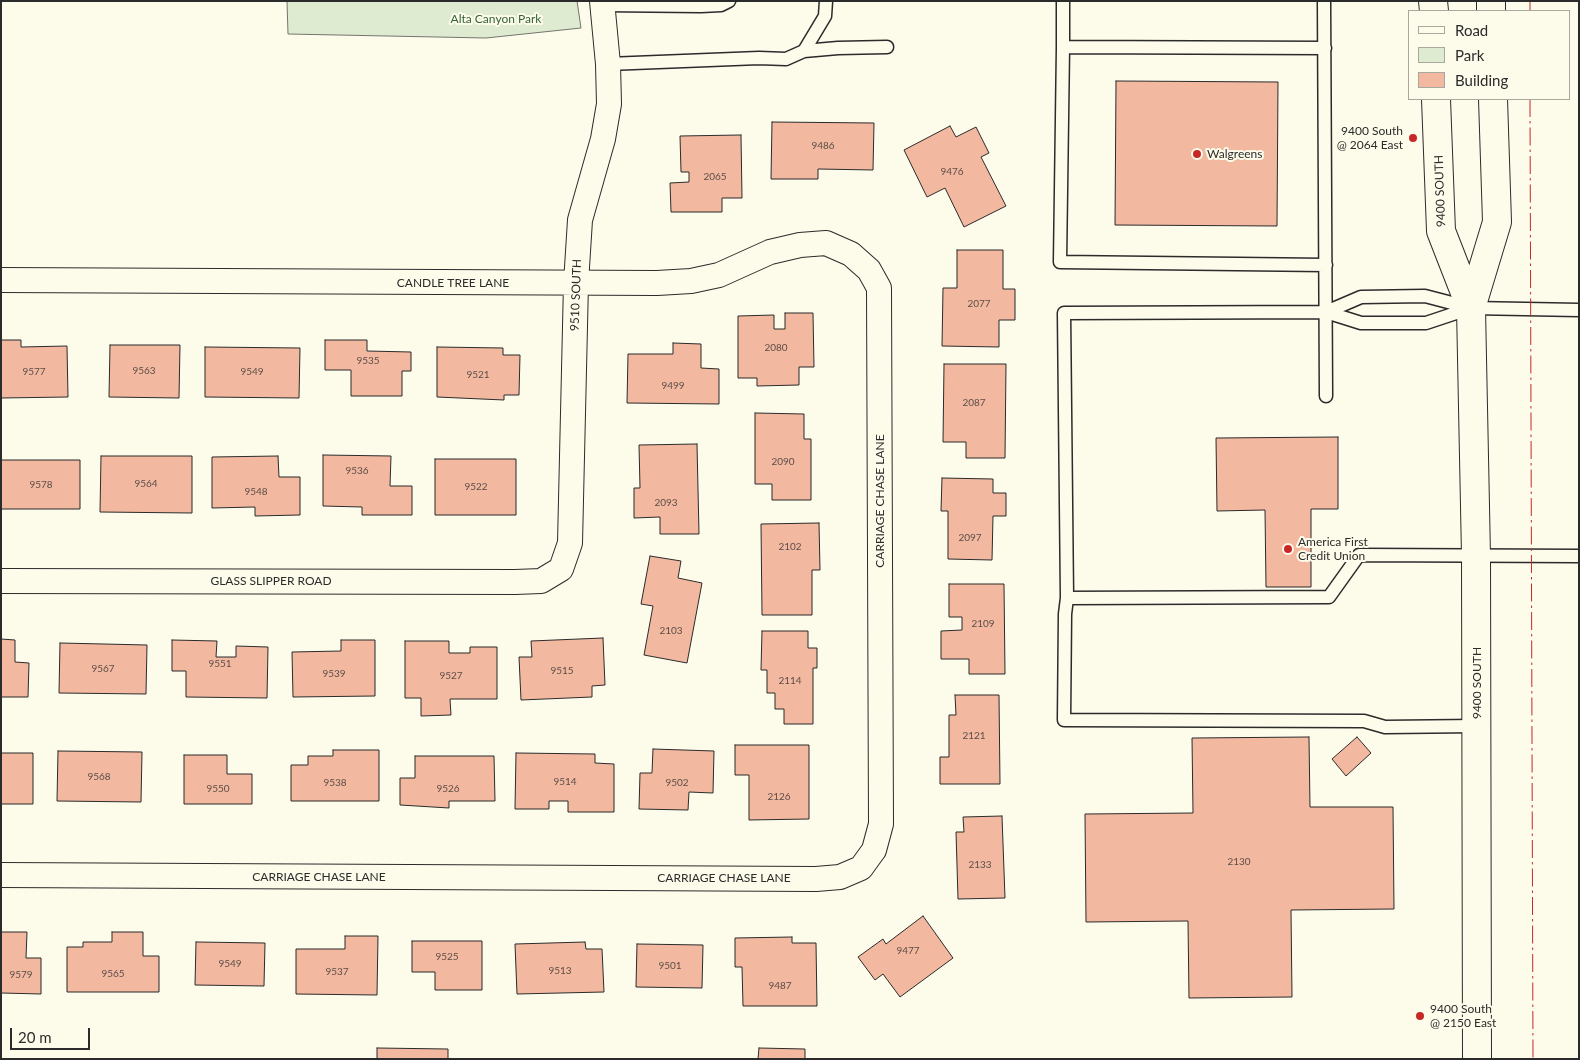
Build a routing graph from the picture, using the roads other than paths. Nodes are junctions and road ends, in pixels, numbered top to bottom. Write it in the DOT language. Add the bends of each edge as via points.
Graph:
graph roads {
  1 [pos="729,1"];
  2 [pos="826,1"];
  3 [pos="1063,1"];
  4 [pos="1324,1"];
  5 [pos="602,3"];
  6 [pos="700,4"];
  7 [pos="1063,47"];
  8 [pos="886,48"];
  9 [pos="1325,48"];
  10 [pos="804,51"];
  11 [pos="608,64"];
  12 [pos="1436,100"];
  13 [pos="1493,100"];
  14 [pos="1326,265"];
  15 [pos="1,280"];
  16 [pos="576,284"];
  17 [pos="879,288"];
  18 [pos="1471,308"];
  19 [pos="1579,310"];
  20 [pos="1326,312"];
  21 [pos="1326,396"];
  22 [pos="1476,556"];
  23 [pos="1579,556"];
  24 [pos="1,581"];
  25 [pos="541,581"];
  26 [pos="1067,598"];
  27 [pos="1477,726"];
  28 [pos="1,876"];
  29 [pos="1477,1059"];
  1 -- 6 [label="lane" via="721,5"];
  2 -- 10 [label="lane" via="825,16"];
  3 -- 7 [label="lane"];
  4 -- 9 [label="lane"];
  5 -- 6 [label="lane"];
  5 -- 11 [label="street, 9510 SOUTH"];
  7 -- 9 [label="lane"];
  7 -- 14 [label="lane" via="1060,262"];
  8 -- 10 [label="lane"];
  9 -- 14 [label="lane"];
  10 -- 11 [label="lane" via="786,59"];
  11 -- 16 [label="street, 9510 SOUTH" via="607,113 580,220"];
  12 -- 18 [label="main road, 9400 SOUTH" via="1441,231"];
  13 -- 18 [label="main road, 9400 SOUTH" via="1497,222"];
  14 -- 20 [label="lane"];
  15 -- 16 [label="street, CANDLE TREE LANE"];
  16 -- 17 [label="street, CANDLE TREE LANE" via="691,281 719,275 770,252 826,243 851,254 869,270"];
  16 -- 25 [label="street, 9510 SOUTH" via="570,543 561,569"];
  17 -- 28 [label="street, CARRIAGE CHASE LANE" via="881,824 874,850 861,868 840,877 816,879"];
  18 -- 19 [label="lane"];
  18 -- 20 [label="lane" via="1426,323 1361,323"];
  18 -- 20 [label="lane" via="1425,296 1361,297"];
  18 -- 22 [label="main road, 9400 SOUTH"];
  20 -- 21 [label="lane"];
  20 -- 26 [label="lane" via="1064,313"];
  22 -- 23 [label="lane"];
  22 -- 26 [label="lane" via="1359,555 1329,597"];
  22 -- 27 [label="main road, 9400 SOUTH"];
  24 -- 25 [label="street, GLASS SLIPPER ROAD"];
  26 -- 27 [label="lane" via="1064,614 1064,720 1364,721 1385,727"];
  27 -- 29 [label="main road, 9400 SOUTH"];
}
